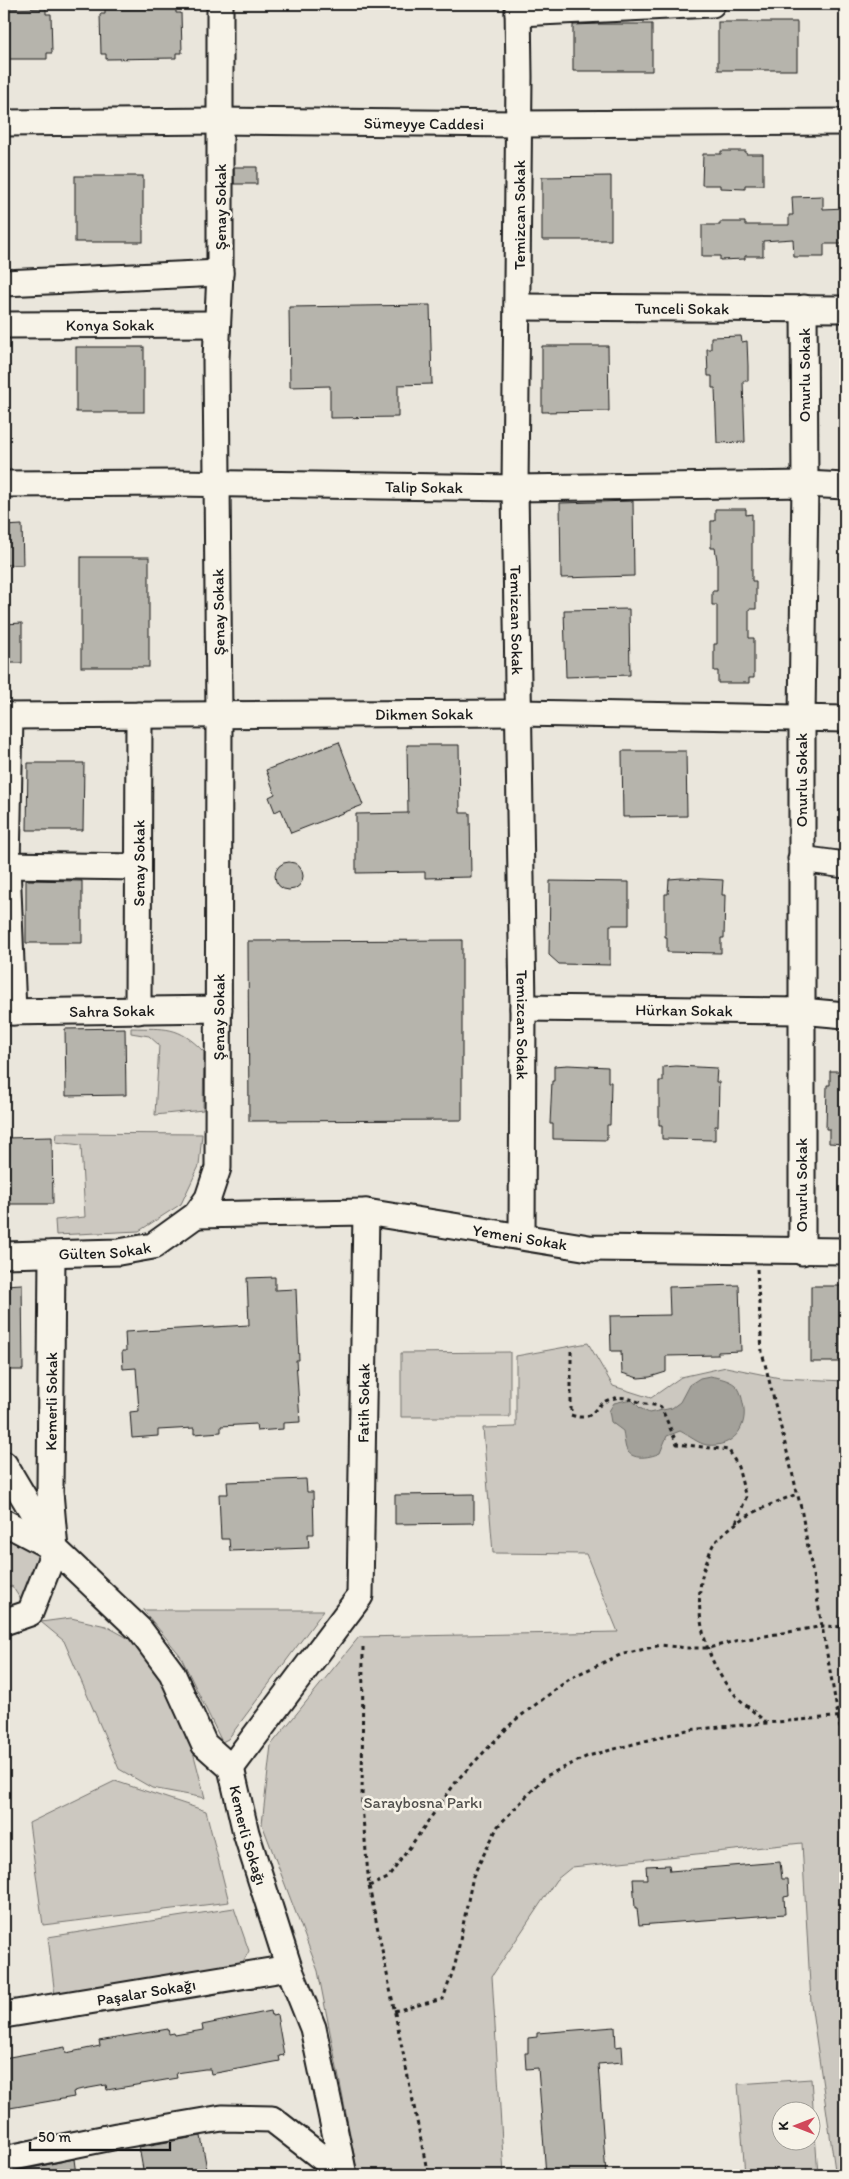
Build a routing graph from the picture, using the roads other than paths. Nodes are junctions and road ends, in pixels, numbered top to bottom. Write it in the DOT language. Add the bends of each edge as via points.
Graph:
graph roads {
  1 [pos="220,4"];
  2 [pos="712,4"];
  3 [pos="518,8"];
  4 [pos="220,121"];
  5 [pos="845,122"];
  6 [pos="4,123"];
  7 [pos="519,124"];
  8 [pos="220,273"];
  9 [pos="4,283"];
  10 [pos="518,307"];
  11 [pos="804,308"];
  12 [pos="845,309"];
  13 [pos="217,324"];
  14 [pos="4,325"];
  15 [pos="216,483"];
  16 [pos="4,484"];
  17 [pos="805,484"];
  18 [pos="845,486"];
  19 [pos="515,488"];
  20 [pos="518,712"];
  21 [pos="138,715"];
  22 [pos="7,716"];
  23 [pos="219,716"];
  24 [pos="802,718"];
  25 [pos="845,719"];
  26 [pos="801,859"];
  27 [pos="5,865"];
  28 [pos="845,865"];
  29 [pos="138,867"];
  30 [pos="219,1008"];
  31 [pos="523,1008"];
  32 [pos="138,1011"];
  33 [pos="8,1012"];
  34 [pos="801,1012"];
  35 [pos="845,1015"];
  36 [pos="366,1212"];
  37 [pos="196,1215"];
  38 [pos="522,1236"];
  39 [pos="845,1251"];
  40 [pos="802,1252"];
  41 [pos="52,1254"];
  42 [pos="4,1255"];
  43 [pos="4,1464"];
  44 [pos="4,1522"];
  45 [pos="55,1549"];
  46 [pos="4,1622"];
  47 [pos="231,1768"];
  48 [pos="289,1968"];
  49 [pos="4,2015"];
  50 [pos="4,2159"];
  51 [pos="344,2175"];
  1 -- 4 [label="street, Şenay Sokak"];
  2 -- 3 [label="street"];
  3 -- 7 [label="street, Temizcan Sokak"];
  4 -- 6 [label="street, Sümeyye Caddesi"];
  4 -- 7 [label="street, Sümeyye Caddesi"];
  4 -- 8 [label="street, Şenay Sokak"];
  5 -- 7 [label="street, Sümeyye Caddesi"];
  7 -- 10 [label="street, Temizcan Sokak"];
  8 -- 9 [label="street"];
  8 -- 13 [label="street, Şenay Sokak"];
  10 -- 11 [label="street, Tunceli Sokak"];
  10 -- 19 [label="street, Temizcan Sokak"];
  11 -- 12 [label="street, Tunceli Sokak"];
  11 -- 17 [label="street, Onurlu Sokak"];
  13 -- 14 [label="street, Konya Sokak"];
  13 -- 15 [label="street, Şenay Sokak"];
  15 -- 16 [label="street, Talip Sokak"];
  15 -- 19 [label="street, Talip Sokak"];
  15 -- 23 [label="street, Şenay Sokak"];
  17 -- 18 [label="street, Talip Sokak"];
  17 -- 19 [label="street, Talip Sokak"];
  17 -- 24 [label="street, Onurlu Sokak"];
  19 -- 20 [label="street, Temizcan Sokak"];
  20 -- 23 [label="street, Dikmen Sokak"];
  20 -- 24 [label="street, Dikmen Sokak"];
  20 -- 31 [label="street, Temizcan Sokak"];
  21 -- 22 [label="street, Dikmen Sokak"];
  21 -- 23 [label="street, Dikmen Sokak"];
  21 -- 29 [label="street, Senay Sokak"];
  22 -- 27 [label="street"];
  23 -- 30 [label="street, Şenay Sokak"];
  24 -- 25 [label="street, Dikmen Sokak"];
  24 -- 26 [label="street, Onurlu Sokak"];
  26 -- 28 [label="street"];
  26 -- 34 [label="street, Onurlu Sokak"];
  27 -- 29 [label="street"];
  27 -- 33 [label="street"];
  29 -- 32 [label="street, Senay Sokak"];
  30 -- 32 [label="street, Sahra Sokak"];
  30 -- 37 [label="street, Şenay Sokak" via="218,1168 208,1198"];
  31 -- 34 [label="street, Hürkan Sokak"];
  31 -- 38 [label="street, Temizcan Sokak"];
  32 -- 33 [label="street, Sahra Sokak"];
  34 -- 35 [label="street, Hürkan Sokak"];
  34 -- 40 [label="street, Onurlu Sokak"];
  36 -- 37 [label="street, Yemeni Sokak"];
  36 -- 38 [label="street, Yemeni Sokak"];
  36 -- 47 [label="street, Fatih Sokak" via="360,1596"];
  37 -- 41 [label="street, Gülten Sokak" via="153,1246 119,1252"];
  38 -- 40 [label="street, Yemeni Sokak" via="589,1248"];
  39 -- 40 [label="street, Yemeni Sokak"];
  41 -- 42 [label="street, Gülten Sokak"];
  41 -- 45 [label="street, Kemerli Sokak" via="50,1462"];
  43 -- 45 [label="street"];
  44 -- 45 [label="street"];
  45 -- 46 [label="street" via="30,1613"];
  45 -- 47 [label="street, Kemerli Sokağı" via="146,1637 172,1673 204,1744"];
  47 -- 48 [label="street, Kemerli Sokağı" via="246,1833"];
  48 -- 49 [label="street, Paşalar Sokağı"];
  48 -- 51 [label="street, Kemerli Sokağı" via="313,2028"];
  50 -- 51 [label="street" via="222,2118 272,2119"];
}
